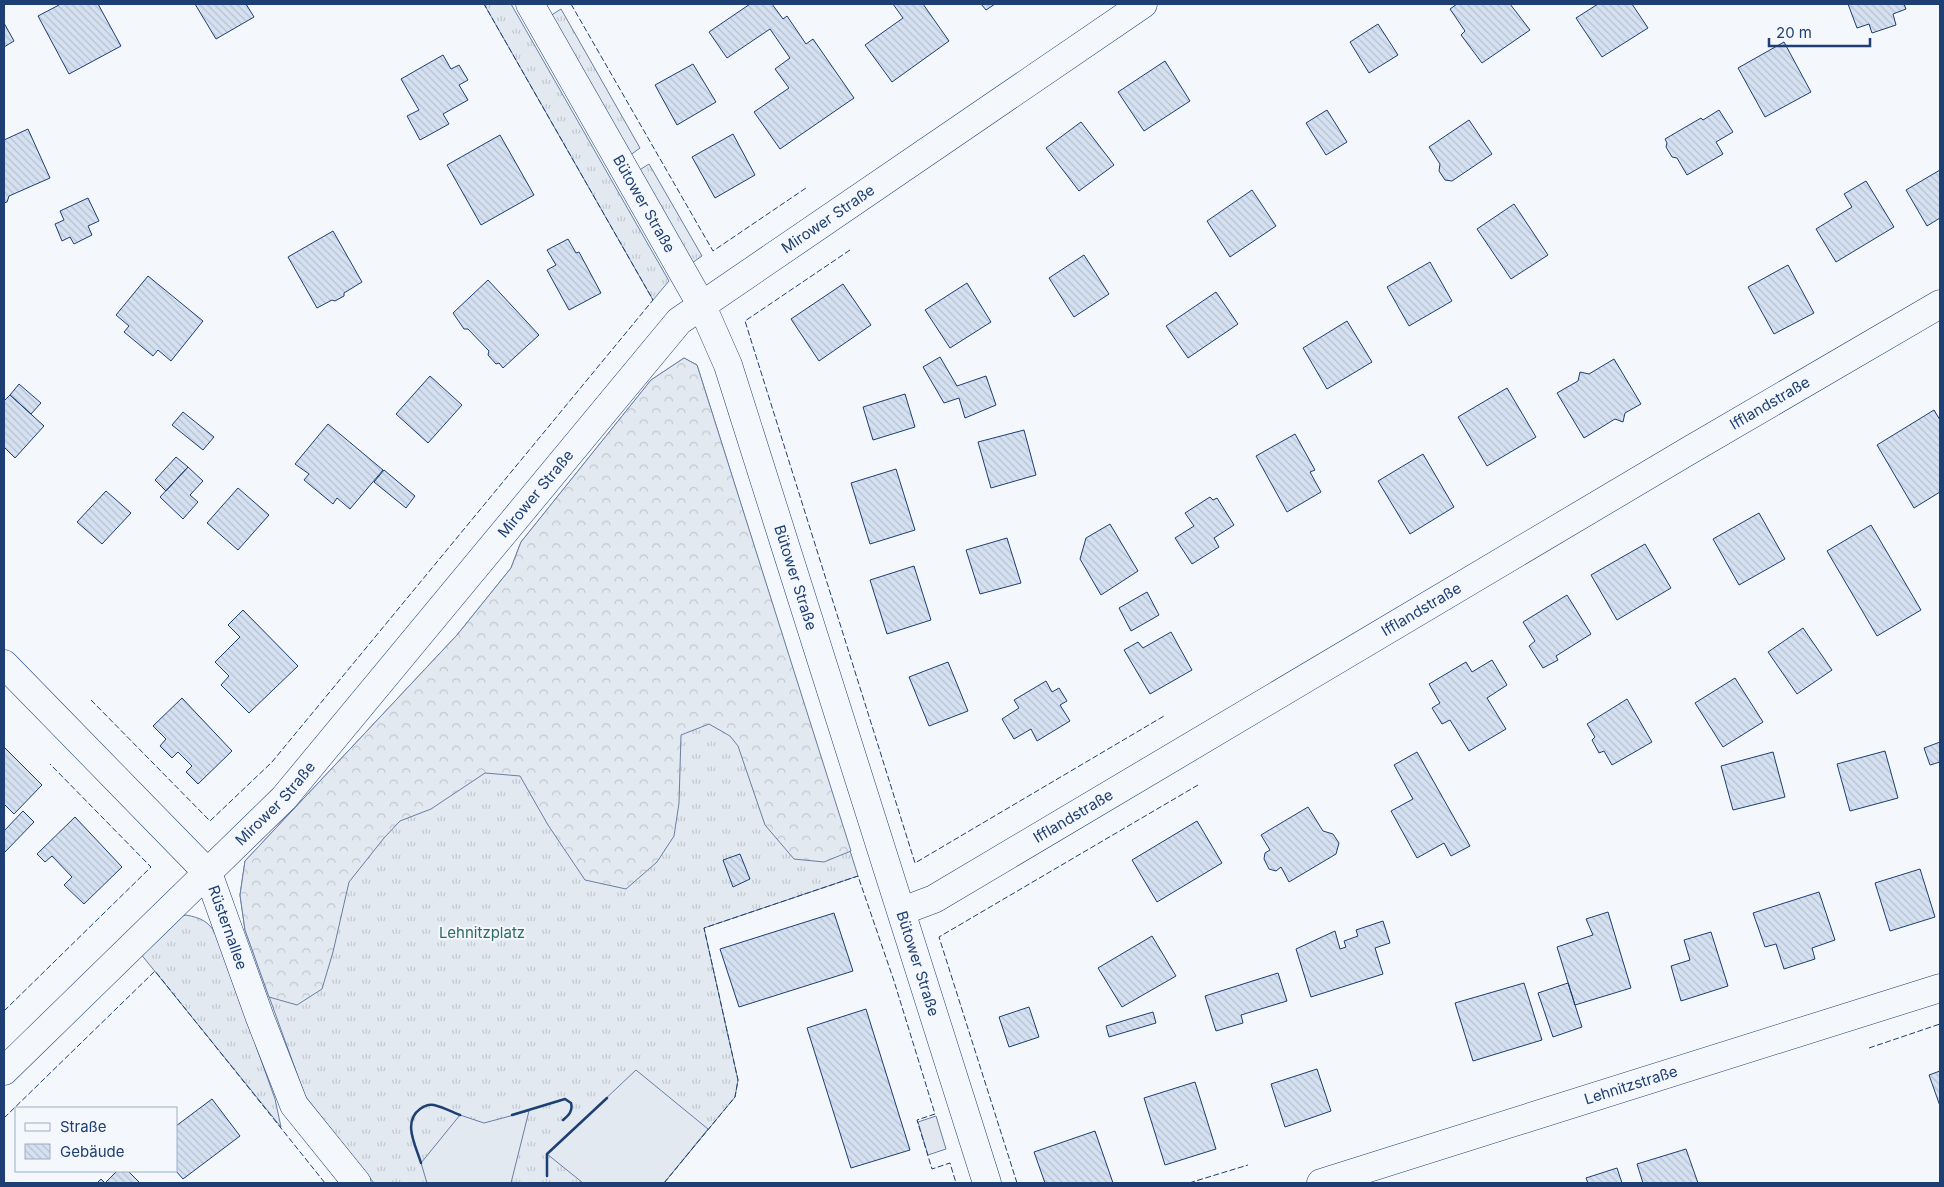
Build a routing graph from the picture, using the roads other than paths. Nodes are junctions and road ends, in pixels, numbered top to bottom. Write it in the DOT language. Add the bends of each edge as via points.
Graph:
graph roads {
  1 [pos="530,4"];
  2 [pos="1142,4"];
  3 [pos="1940,304"];
  4 [pos="702,306"];
  5 [pos="4,664"];
  6 [pos="208,873"];
  7 [pos="902,912"];
  8 [pos="1940,988"];
  9 [pos="4,1070"];
  10 [pos="357,1183"];
  11 [pos="987,1183"];
  12 [pos="1321,1183"];
  1 -- 4 [label="street, Bütower Straße"];
  2 -- 4 [label="street, Mirower Straße"];
  3 -- 7 [label="street, Ifflandstraße" via="943,894"];
  4 -- 6 [label="street, Mirower Straße" via="679,320 284,798"];
  4 -- 7 [label="street, Bütower Straße" via="728,365"];
  5 -- 6 [label="street, Rüsternallee"];
  6 -- 9 [label="street, Mirower Straße"];
  6 -- 10 [label="street, Rüsternallee" via="294,1104"];
  7 -- 11 [label="street, Bütower Straße"];
  8 -- 12 [label="street, Lehnitzstraße"];
}
